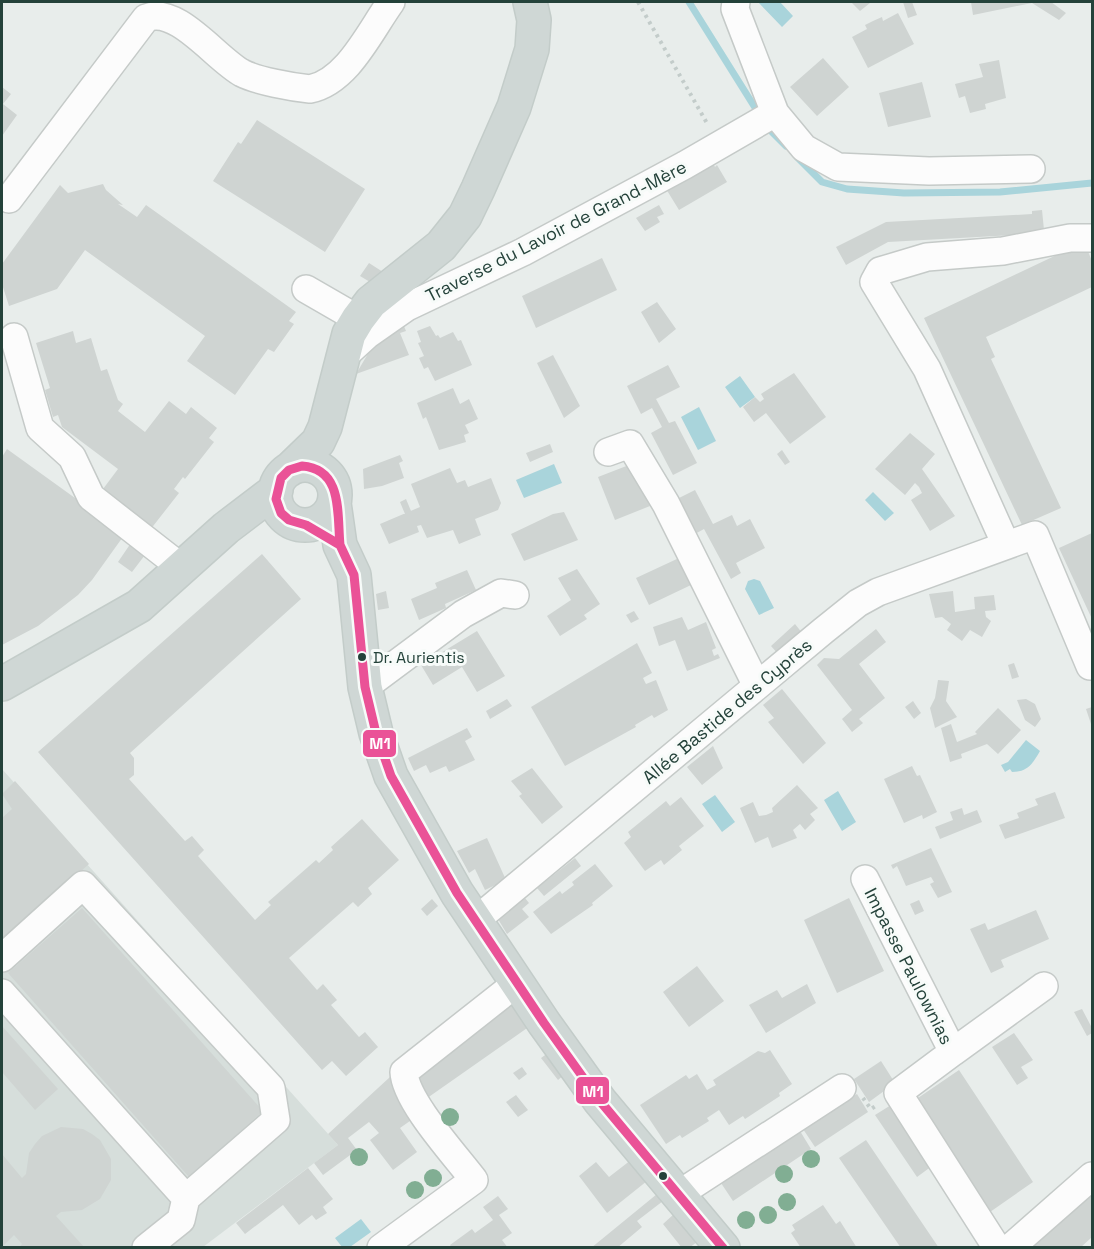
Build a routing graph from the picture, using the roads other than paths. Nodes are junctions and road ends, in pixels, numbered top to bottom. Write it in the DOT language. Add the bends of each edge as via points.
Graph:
graph roads {
  1 [pos="392,2"];
  2 [pos="530,2"];
  3 [pos="736,2"];
  4 [pos="766,118"];
  5 [pos="1031,169"];
  6 [pos="9,199"];
  7 [pos="1092,238"];
  8 [pos="306,289"];
  9 [pos="358,319"];
  10 [pos="14,337"];
  11 [pos="343,357"];
  12 [pos="325,427"];
  13 [pos="608,452"];
  14 [pos="283,480"];
  15 [pos="333,492"];
  16 [pos="300,524"];
  17 [pos="226,528"];
  18 [pos="340,545"];
  19 [pos="1006,545"];
  20 [pos="182,568"];
  21 [pos="515,595"];
  22 [pos="1092,665"];
  23 [pos="2,684"];
  24 [pos="757,686"];
  25 [pos="365,687"];
  26 [pos="865,879"];
  27 [pos="475,921"];
  28 [pos="2,958"];
  29 [pos="518,982"];
  30 [pos="1044,986"];
  31 [pos="2,993"];
  32 [pos="952,1052"];
  33 [pos="842,1088"];
  34 [pos="1092,1176"];
  35 [pos="679,1194"];
  36 [pos="186,1198"];
  37 [pos="146,1248"];
  38 [pos="381,1248"];
  39 [pos="723,1248"];
  40 [pos="998,1248"];
  41 [pos="1010,1248"];
  1 -- 6 [label="street" via="342,72 321,87 310,89 243,73 172,18 155,14 146,18"];
  2 -- 9 [label="main road" via="534,20 532,49 517,97 465,216 441,246 371,302"];
  3 -- 4 [label="street"];
  4 -- 5 [label="street" via="804,148 838,167 929,171"];
  4 -- 11 [label="street, Traverse du Lavoir de Grand-Mère" via="523,252 407,307"];
  7 -- 19 [label="street" via="927,257 880,271 874,282 927,369"];
  8 -- 9 [label="street"];
  9 -- 11 [label="main road"];
  10 -- 20 [label="street" via="40,428 72,457 91,497"];
  11 -- 12 [label="main road"];
  12 -- 14 [label="main road" via="318,442"];
  12 -- 15 [label="main road"];
  13 -- 24 [label="street" via="630,444 666,504"];
  14 -- 15 [label="main road" via="302,465 314,467 325,473"];
  14 -- 16 [label="main road" via="278,508"];
  14 -- 17 [label="main road"];
  15 -- 16 [label="main road" via="323,519"];
  15 -- 18 [label="main road"];
  16 -- 17 [label="main road" via="269,520"];
  16 -- 18 [label="main road"];
  17 -- 20 [label="main road"];
  18 -- 25 [label="main road" via="354,575"];
  19 -- 22 [label="street, Allée Bastide des Cyprès" via="1035,535"];
  19 -- 24 [label="street, Allée Bastide des Cyprès" via="858,603"];
  20 -- 23 [label="main road" via="139,606"];
  21 -- 25 [label="street" via="501,593 463,614"];
  24 -- 27 [label="street, Allée Bastide des Cyprès"];
  25 -- 27 [label="main road" via="391,776"];
  26 -- 32 [label="street, Impasse Paulownias"];
  27 -- 29 [label="main road"];
  28 -- 36 [label="street" via="82,885 271,1088 276,1120"];
  29 -- 35 [label="main road" via="600,1101"];
  29 -- 38 [label="street" via="404,1072 414,1100 474,1180"];
  30 -- 32 [label="street"];
  31 -- 36 [label="street"];
  32 -- 40 [label="street, Impasse Paulownias" via="898,1093"];
  33 -- 35 [label="street"];
  34 -- 41 [label="street"];
  35 -- 39 [label="main road"];
  36 -- 37 [label="street" via="181,1220"];
}
